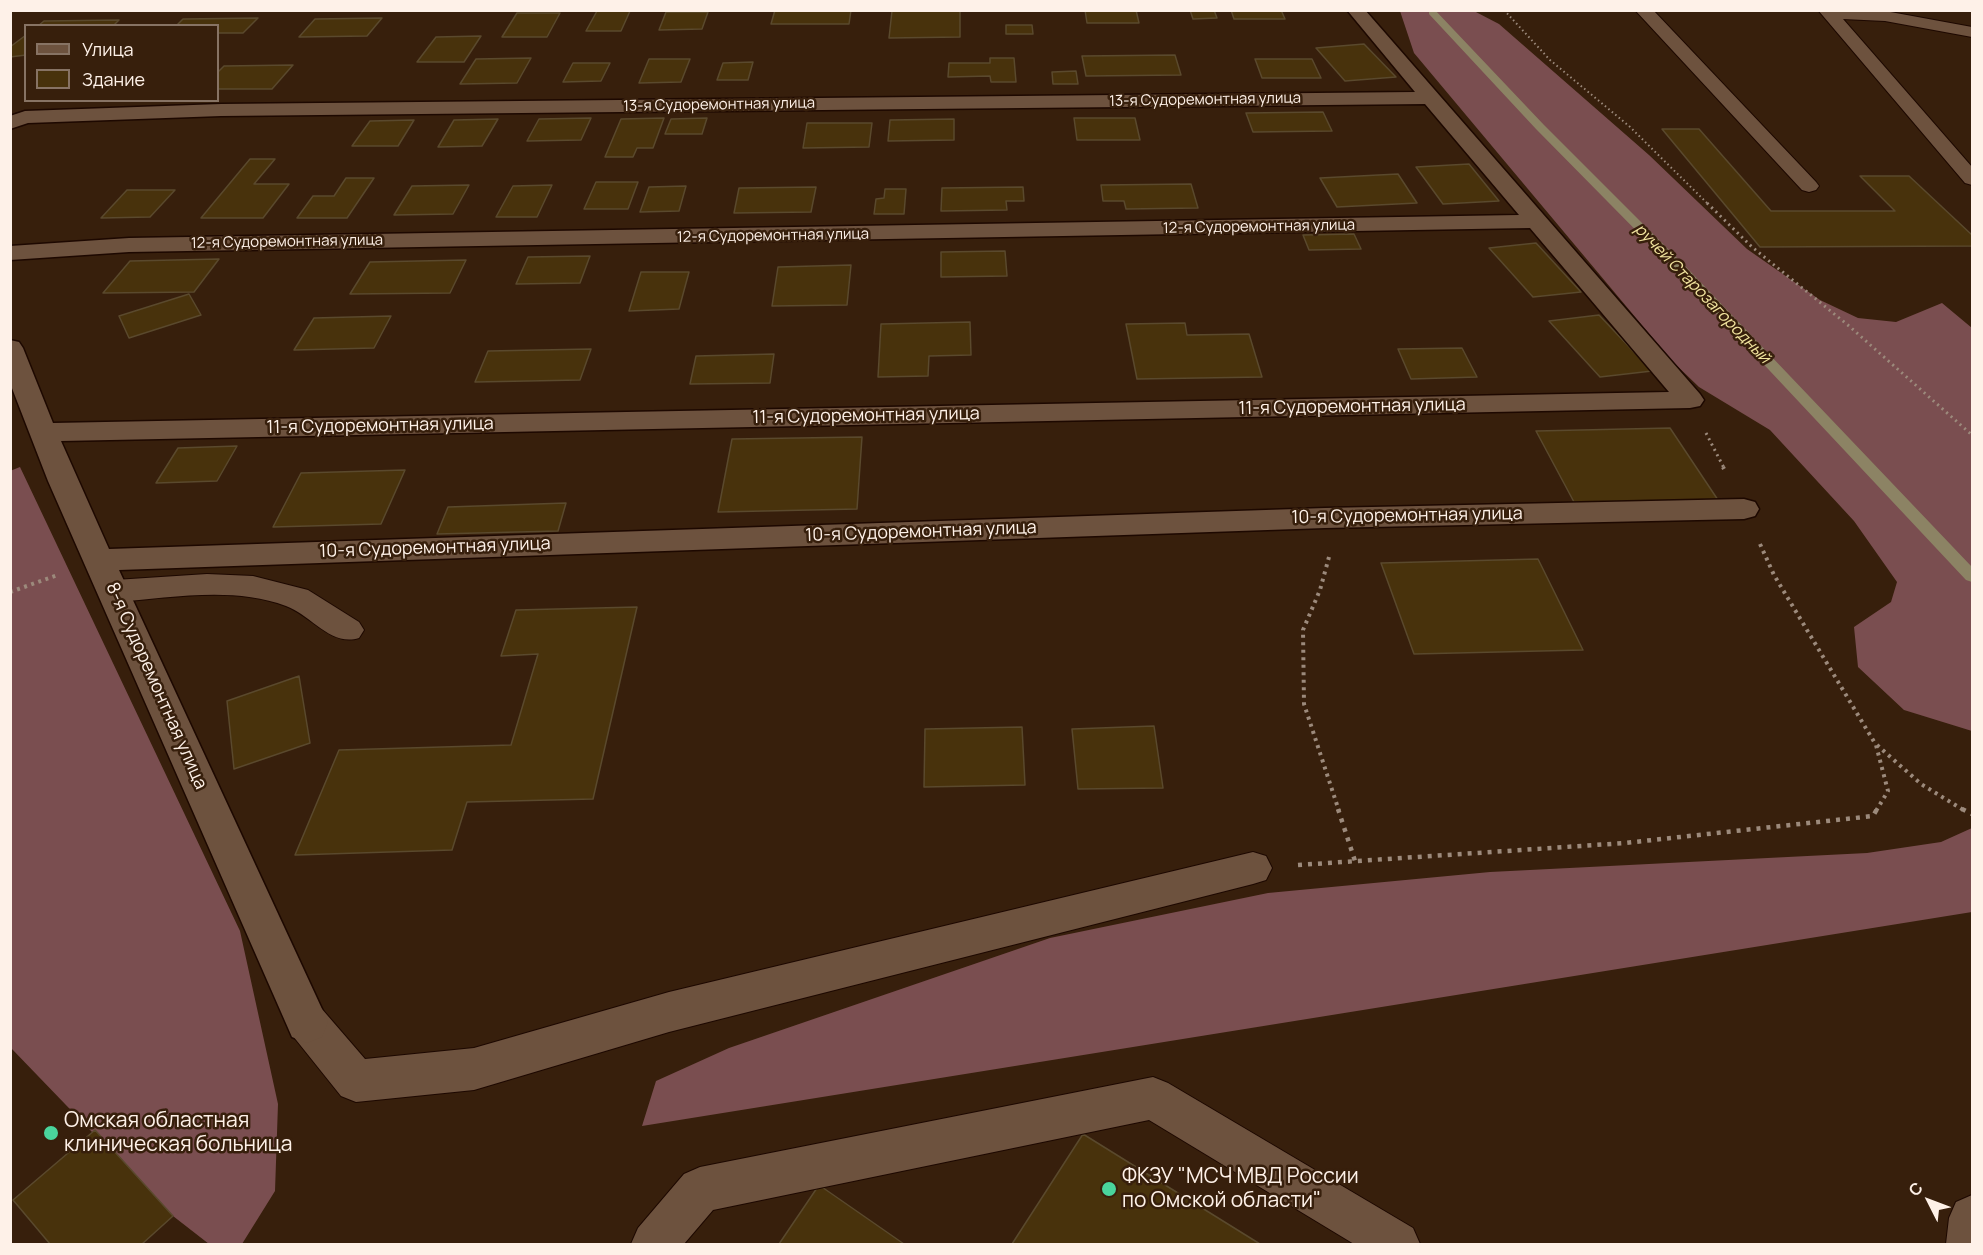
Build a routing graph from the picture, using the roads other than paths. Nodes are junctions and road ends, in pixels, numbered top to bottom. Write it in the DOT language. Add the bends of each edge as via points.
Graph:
graph roads {
  1 [pos="1355,10"];
  2 [pos="1643,10"];
  3 [pos="1827,12"];
  4 [pos="1972,32"];
  5 [pos="1429,98"];
  6 [pos="10,123"];
  7 [pos="1972,179"];
  8 [pos="1809,186"];
  9 [pos="1536,221"];
  10 [pos="10,253"];
  11 [pos="10,348"];
  12 [pos="43,432"];
  13 [pos="1744,509"];
  14 [pos="98,560"];
  15 [pos="115,591"];
  16 [pos="348,630"];
  17 [pos="1253,868"];
  18 [pos="307,1022"];
  19 [pos="1972,1218"];
  20 [pos="654,1245"];
  21 [pos="1397,1245"];
  22 [pos="1970,1245"];
  1 -- 5 [label="street"];
  2 -- 8 [label="lane"];
  3 -- 4 [label="lane" via="1885,16"];
  3 -- 7 [label="lane"];
  5 -- 6 [label="street, 13-я Судоремонтная улица" via="221,110 26,117"];
  5 -- 9 [label="street"];
  9 -- 10 [label="street, 12-я Судоремонтная улица" via="129,244"];
  9 -- 12 [label="street, 11-я Судоремонтная улица" via="1690,400"];
  11 -- 12 [label="street, 8-я Судоремонтная улица"];
  12 -- 14 [label="street, 8-я Судоремонтная улица"];
  13 -- 14 [label="street, 10-я Судоремонтная улица" via="1324,518"];
  14 -- 15 [label="street, 8-я Судоремонтная улица"];
  15 -- 16 [label="lane" via="253,586 299,599"];
  15 -- 18 [label="street, 8-я Судоремонтная улица"];
  17 -- 18 [label="lane" via="669,1012 474,1069 356,1081"];
  19 -- 22 [label="lane"];
  20 -- 21 [label="lane" via="700,1190 1152,1098"];
}
